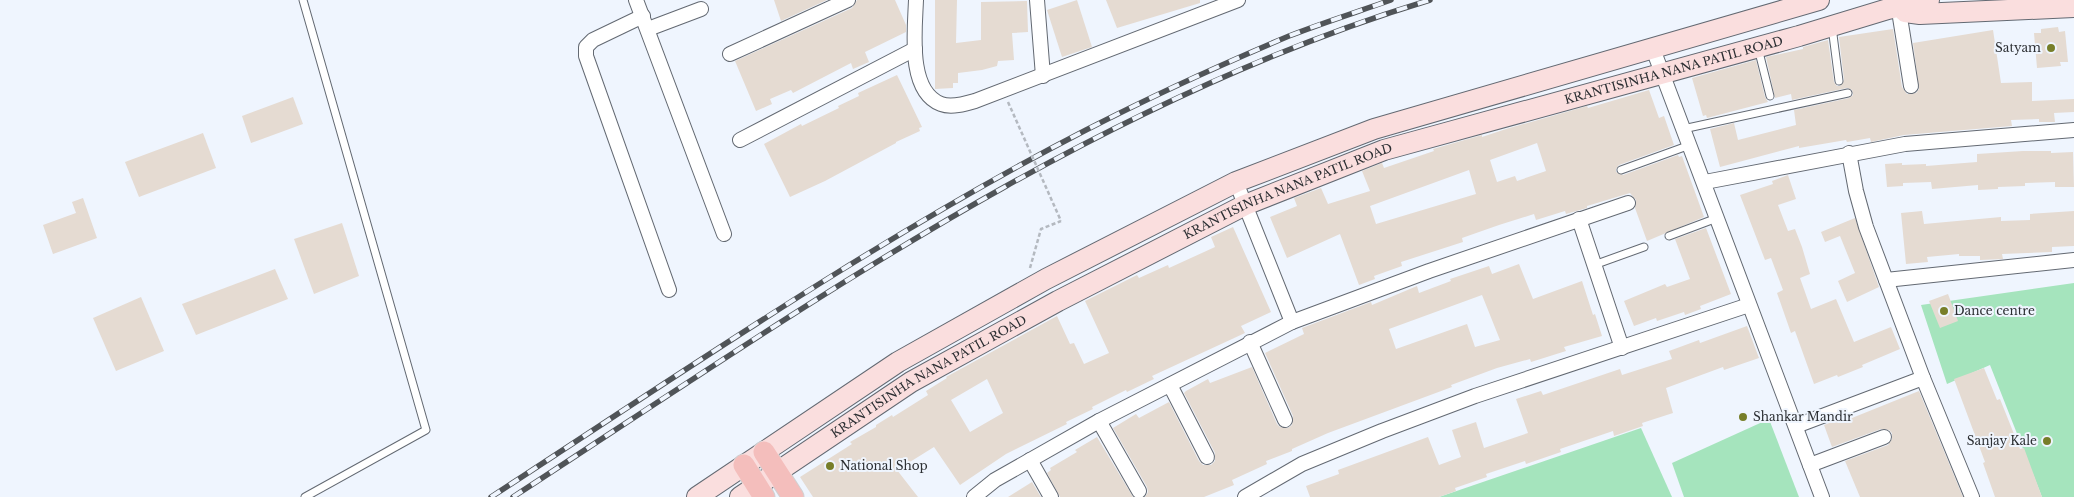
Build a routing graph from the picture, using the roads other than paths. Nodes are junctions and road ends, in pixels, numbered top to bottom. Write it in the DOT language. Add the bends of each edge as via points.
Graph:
graph roads {
  1 [pos="303,0"];
  2 [pos="636,0"];
  3 [pos="848,0"];
  4 [pos="916,0"];
  5 [pos="1037,0"];
  6 [pos="1238,0"];
  7 [pos="1819,0"];
  8 [pos="1927,0"];
  9 [pos="2074,6"];
  10 [pos="701,8"];
  11 [pos="1894,10"];
  12 [pos="645,23"];
  13 [pos="1832,26"];
  14 [pos="1758,46"];
  15 [pos="1653,48"];
  16 [pos="915,49"];
  17 [pos="730,54"];
  18 [pos="1661,73"];
  19 [pos="1043,76"];
  20 [pos="1839,81"];
  21 [pos="1912,86"];
  22 [pos="1848,93"];
  23 [pos="1770,96"];
  24 [pos="1683,129"];
  25 [pos="2074,130"];
  26 [pos="740,140"];
  27 [pos="1690,145"];
  28 [pos="1849,153"];
  29 [pos="1621,170"];
  30 [pos="1236,182"];
  31 [pos="1704,182"];
  32 [pos="1628,203"];
  33 [pos="1245,205"];
  34 [pos="1718,218"];
  35 [pos="1579,219"];
  36 [pos="724,234"];
  37 [pos="1669,236"];
  38 [pos="1644,247"];
  39 [pos="2074,260"];
  40 [pos="1594,265"];
  41 [pos="1886,280"];
  42 [pos="669,290"];
  43 [pos="1749,305"];
  44 [pos="1292,322"];
  45 [pos="1250,342"];
  46 [pos="1622,348"];
  47 [pos="1923,378"];
  48 [pos="1170,385"];
  49 [pos="1285,420"];
  50 [pos="1099,421"];
  51 [pos="1796,426"];
  52 [pos="1884,437"];
  53 [pos="764,452"];
  54 [pos="1207,457"];
  55 [pos="1030,460"];
  56 [pos="744,465"];
  57 [pos="1810,465"];
  58 [pos="777,472"];
  59 [pos="1138,491"];
  60 [pos="754,493"];
  61 [pos="305,497"];
  62 [pos="697,497"];
  63 [pos="793,497"];
  64 [pos="974,497"];
  65 [pos="1051,497"];
  66 [pos="1245,497"];
  67 [pos="1822,497"];
  68 [pos="1972,497"];
  1 -- 61 [label="lane" via="426,430"];
  2 -- 12 [label="street"];
  3 -- 17 [label="street"];
  4 -- 16 [label="street"];
  5 -- 19 [label="street"];
  6 -- 19 [label="street"];
  7 -- 15 [label="main road, KRANTISINHA NANA PATIL ROAD"];
  8 -- 11 [label="main road, KRANTISINHA NANA PATIL ROAD"];
  9 -- 11 [label="main road" via="1920,14"];
  10 -- 12 [label="street"];
  11 -- 13 [label="main road, KRANTISINHA NANA PATIL ROAD"];
  11 -- 21 [label="street"];
  12 -- 36 [label="street"];
  12 -- 42 [label="street" via="593,40 586,47 586,56"];
  13 -- 14 [label="main road, KRANTISINHA NANA PATIL ROAD"];
  13 -- 20 [label="lane"];
  14 -- 18 [label="main road, KRANTISINHA NANA PATIL ROAD"];
  14 -- 23 [label="lane"];
  15 -- 18 [label="street"];
  15 -- 30 [label="main road, KRANTISINHA NANA PATIL ROAD" via="1374,129"];
  16 -- 19 [label="street" via="924,89 942,105 976,101"];
  16 -- 26 [label="street"];
  18 -- 24 [label="street"];
  18 -- 33 [label="main road, KRANTISINHA NANA PATIL ROAD" via="1384,150"];
  22 -- 24 [label="lane"];
  24 -- 27 [label="street"];
  25 -- 28 [label="street" via="1905,144"];
  27 -- 29 [label="lane"];
  27 -- 31 [label="street"];
  28 -- 31 [label="street"];
  28 -- 41 [label="street" via="1866,227"];
  30 -- 33 [label="street"];
  30 -- 53 [label="main road, KRANTISINHA NANA PATIL ROAD" via="898,362"];
  31 -- 34 [label="street"];
  32 -- 35 [label="street"];
  33 -- 44 [label="street"];
  33 -- 58 [label="main road, KRANTISINHA NANA PATIL ROAD" via="1074,292 911,382"];
  34 -- 37 [label="lane"];
  34 -- 43 [label="street"];
  35 -- 40 [label="street"];
  35 -- 44 [label="street"];
  38 -- 40 [label="lane"];
  39 -- 41 [label="street"];
  40 -- 46 [label="street"];
  41 -- 47 [label="street"];
  43 -- 46 [label="street"];
  43 -- 51 [label="street"];
  44 -- 45 [label="street"];
  45 -- 48 [label="street"];
  45 -- 49 [label="street"];
  46 -- 66 [label="street" via="1475,396 1382,431 1302,464"];
  47 -- 51 [label="street"];
  47 -- 68 [label="street"];
  48 -- 50 [label="street"];
  48 -- 54 [label="street"];
  50 -- 55 [label="street"];
  50 -- 59 [label="street"];
  51 -- 57 [label="street"];
  52 -- 57 [label="street"];
  53 -- 56 [label="main road, KRANTISINHA NANA PATIL ROAD"];
  53 -- 58 [label="main road"];
  55 -- 64 [label="street" via="995,480"];
  55 -- 65 [label="street"];
  56 -- 60 [label="main road"];
  56 -- 62 [label="main road, KRANTISINHA NANA PATIL ROAD"];
  57 -- 67 [label="street"];
  58 -- 60 [label="main road, KRANTISINHA NANA PATIL ROAD"];
  58 -- 63 [label="main road"];
}
